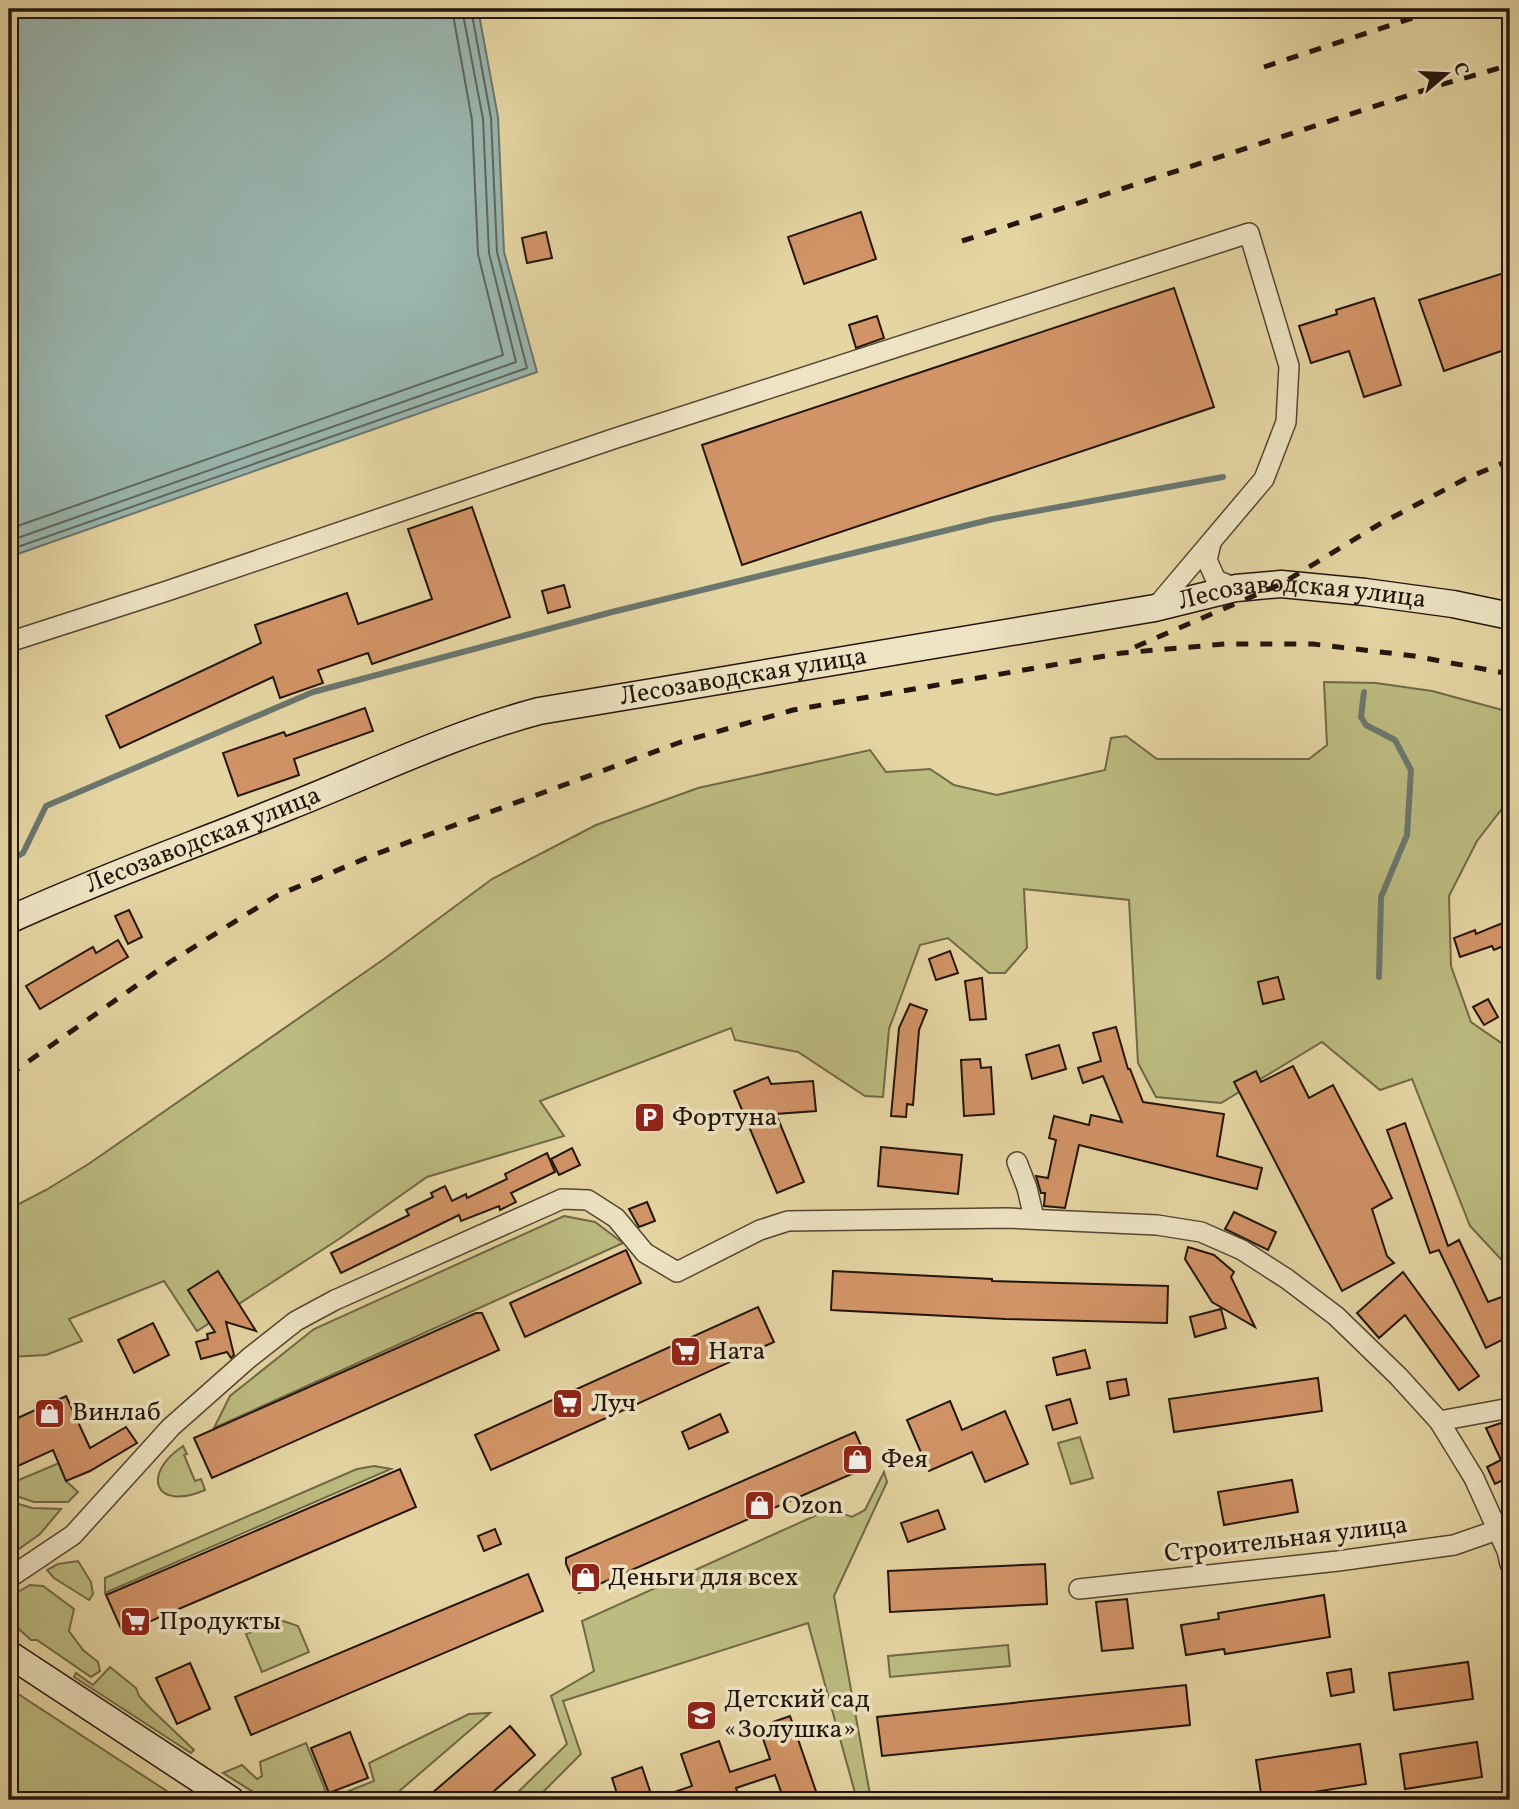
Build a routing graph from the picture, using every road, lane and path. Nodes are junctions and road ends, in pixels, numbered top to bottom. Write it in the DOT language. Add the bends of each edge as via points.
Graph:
graph roads {
  1 [pos="1211,543"];
  2 [pos="1236,588"];
  3 [pos="1155,608"];
  4 [pos="1510,616"];
  5 [pos="9,642"];
  6 [pos="9,920"];
  7 [pos="1017,1162"];
  8 [pos="1034,1218"];
  9 [pos="1510,1408"];
  10 [pos="1439,1421"];
  11 [pos="1497,1530"];
  12 [pos="1510,1564"];
  13 [pos="9,1578"];
  14 [pos="1079,1589"];
  15 [pos="9,1654"];
  16 [pos="231,1800"];
  1 -- 2 [label="street" via="1208,560 1216,580"];
  1 -- 3 [label="street"];
  1 -- 5 [label="street" via="1264,479 1286,422 1289,366 1249,233 613,439"];
  2 -- 3 [label="main road, Лесозаводская улица"];
  2 -- 4 [label="main road, Лесозаводская улица" via="1282,584 1365,592"];
  3 -- 6 [label="main road, Лесозаводская улица" via="539,711 444,742"];
  7 -- 8 [label="street"];
  8 -- 10 [label="street" via="1157,1225 1201,1232 1242,1250 1336,1316"];
  8 -- 13 [label="street" via="788,1221 760,1230 677,1272 645,1253 616,1218 588,1200 562,1199 296,1321 171,1427 73,1535"];
  9 -- 10 [label="street"];
  10 -- 11 [label="street" via="1474,1478"];
  11 -- 12 [label="street"];
  11 -- 14 [label="street, Строительная улица" via="1454,1545"];
  15 -- 16 [label="main road"];
}
